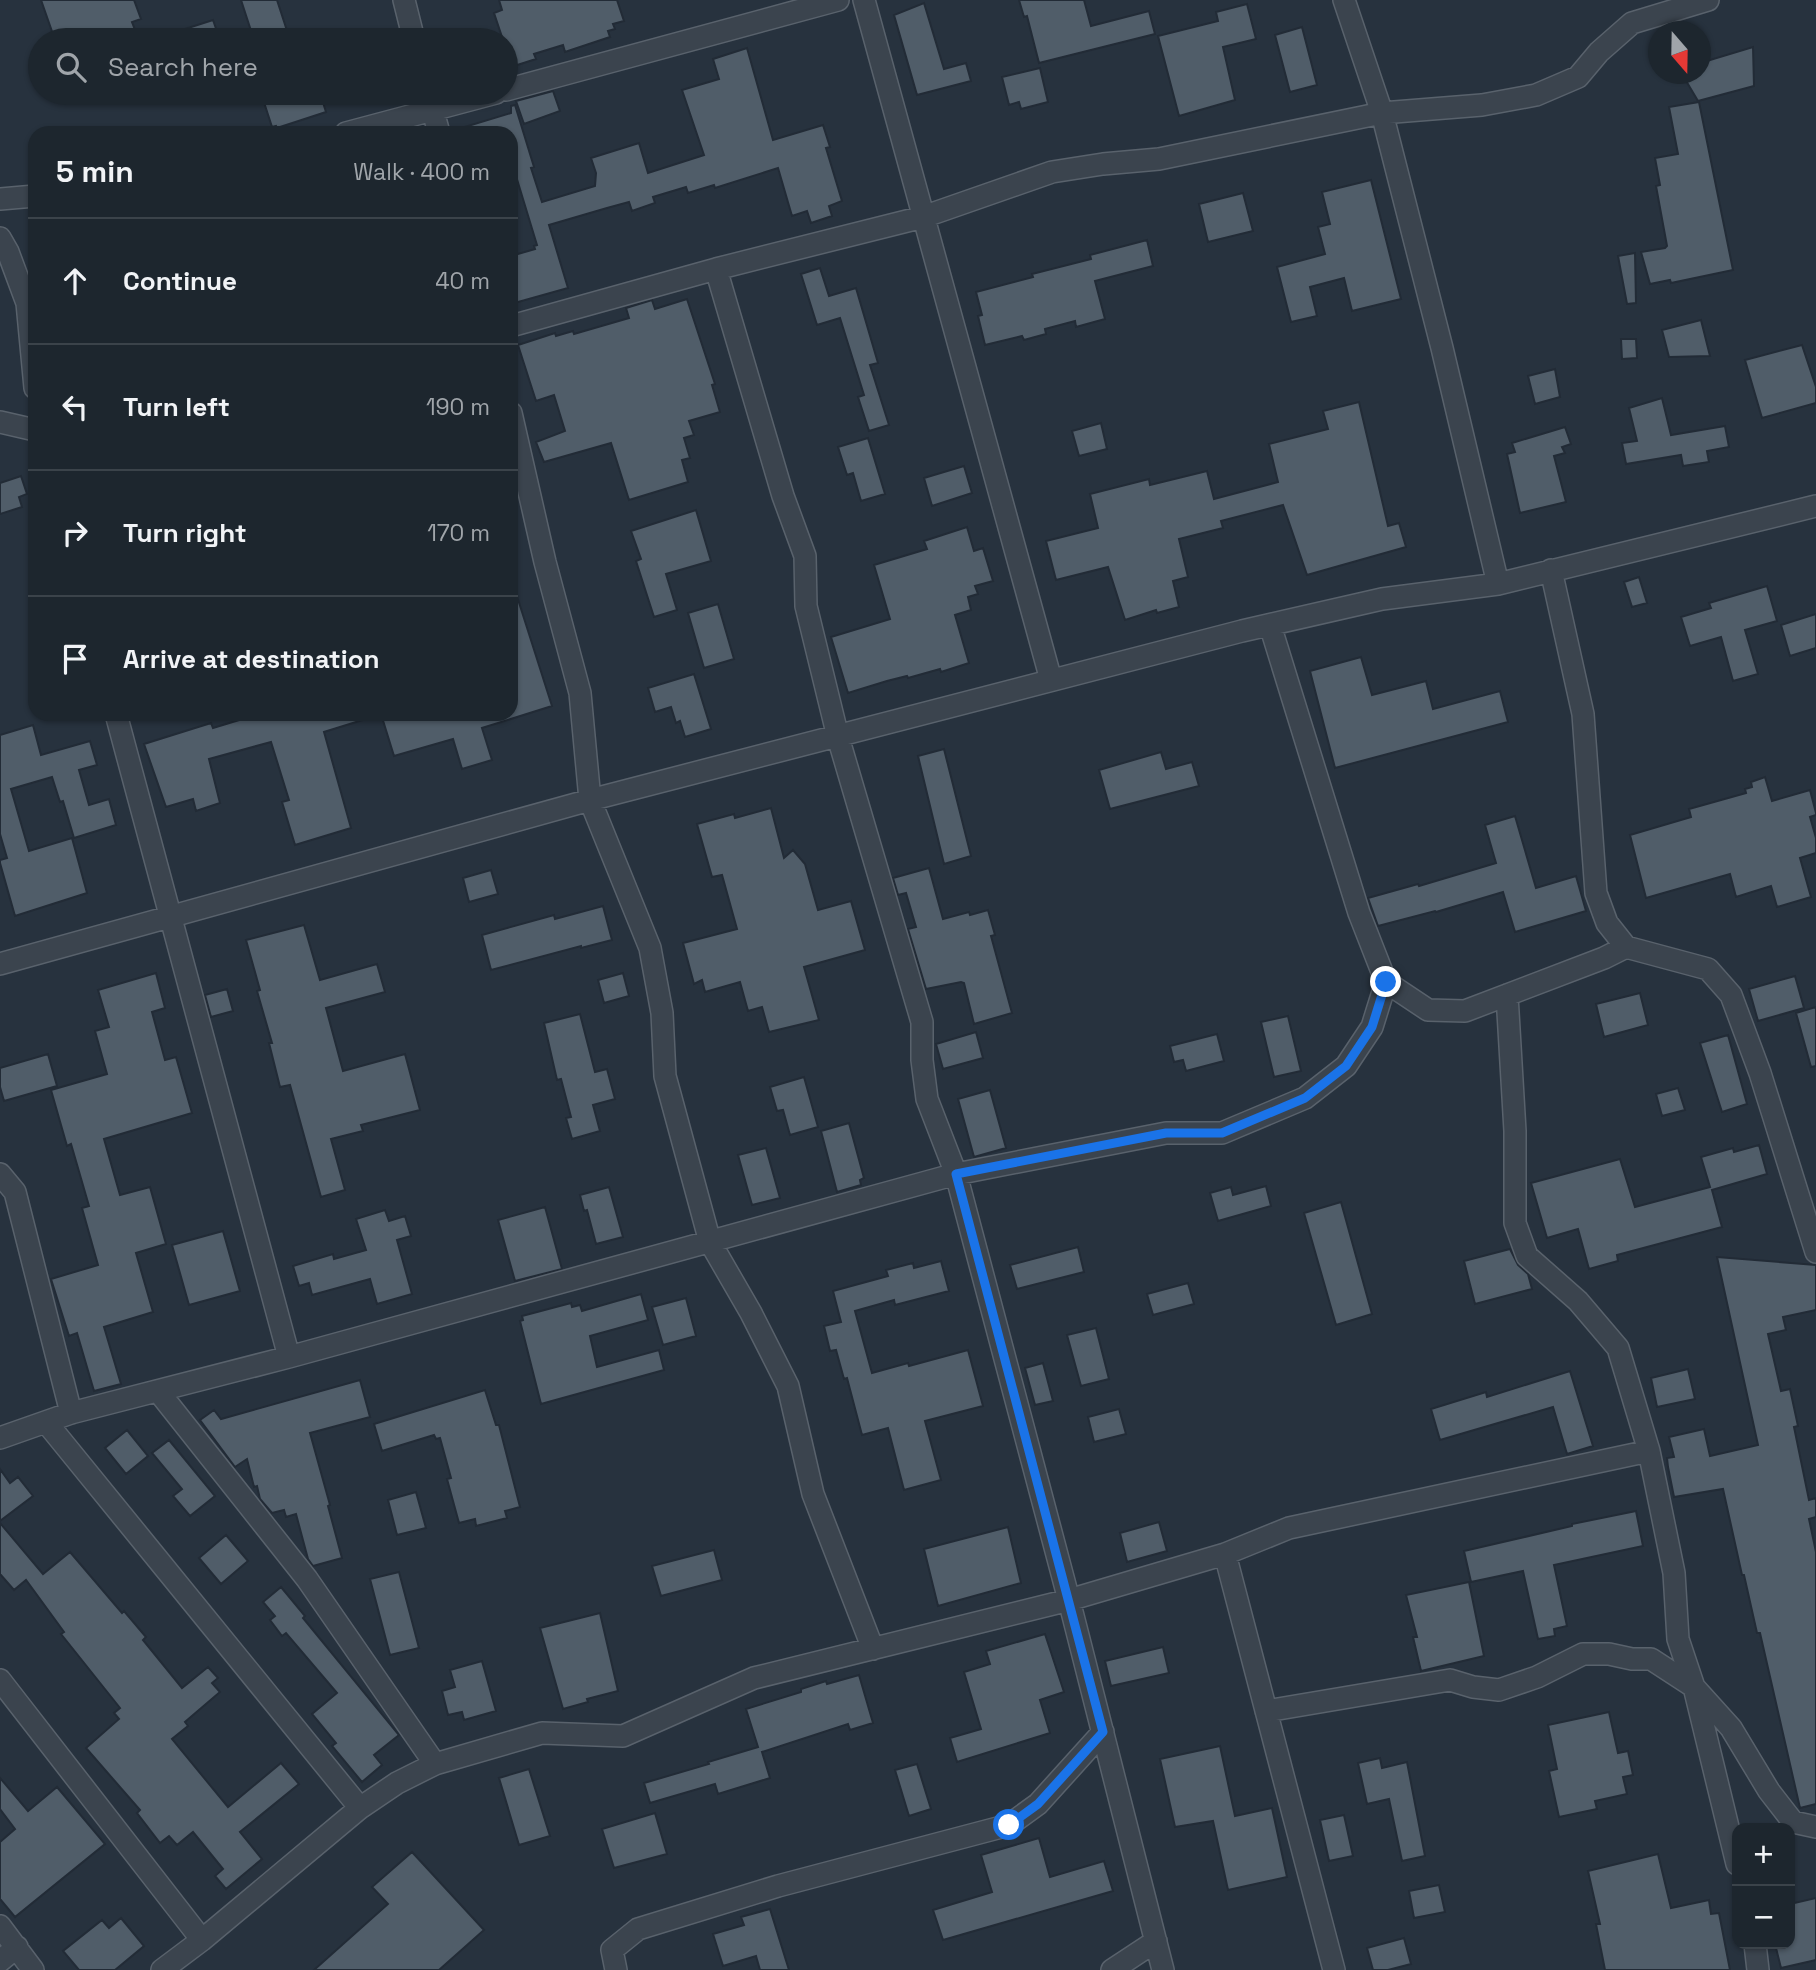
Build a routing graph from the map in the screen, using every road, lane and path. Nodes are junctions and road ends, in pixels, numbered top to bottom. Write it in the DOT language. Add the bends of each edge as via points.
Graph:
graph roads {
  1 [pos="404,0"];
  2 [pos="838,0"];
  3 [pos="864,0"];
  4 [pos="1344,0"];
  5 [pos="1708,0"];
  6 [pos="411,28"];
  7 [pos="518,87"];
  8 [pos="420,105"];
  9 [pos="432,105"];
  10 [pos="1382,113"];
  11 [pos="365,126"];
  12 [pos="437,126"];
  13 [pos="28,196"];
  14 [pos="0,198"];
  15 [pos="923,217"];
  16 [pos="0,238"];
  17 [pos="716,269"];
  18 [pos="28,314"];
  19 [pos="518,324"];
  20 [pos="0,422"];
  21 [pos="28,428"];
  22 [pos="518,444"];
  23 [pos="1816,506"];
  24 [pos="1551,570"];
  25 [pos="1498,584"];
  26 [pos="1269,625"];
  27 [pos="1051,680"];
  28 [pos="118,721"];
  29 [pos="838,737"];
  30 [pos="590,800"];
  31 [pos="171,916"];
  32 [pos="1626,947"];
  33 [pos="0,964"];
  34 [pos="1386,982"];
  35 [pos="1507,995"];
  36 [pos="0,1174"];
  37 [pos="956,1174"];
  38 [pos="710,1242"];
  39 [pos="1816,1252"];
  40 [pos="289,1357"];
  41 [pos="158,1391"];
  42 [pos="71,1413"];
  43 [pos="46,1422"];
  44 [pos="0,1438"];
  45 [pos="1649,1451"];
  46 [pos="1225,1554"];
  47 [pos="1069,1600"];
  48 [pos="1678,1639"];
  49 [pos="873,1648"];
  50 [pos="1651,1659"];
  51 [pos="0,1681"];
  52 [pos="1694,1687"];
  53 [pos="1266,1712"];
  54 [pos="1103,1732"];
  55 [pos="435,1764"];
  56 [pos="360,1808"];
  57 [pos="1816,1827"];
  58 [pos="1732,1843"];
  59 [pos="0,1926"];
  60 [pos="202,1940"];
  61 [pos="1156,1941"];
  62 [pos="18,1947"];
  63 [pos="1756,1949"];
  64 [pos="0,1961"];
  65 [pos="33,1970"];
  66 [pos="162,1970"];
  67 [pos="616,1970"];
  68 [pos="1112,1970"];
  69 [pos="1163,1970"];
  70 [pos="1334,1970"];
  71 [pos="1758,1970"];
  1 -- 6 [label="street"];
  2 -- 7 [label="street"];
  3 -- 15 [label="street"];
  4 -- 10 [label="street"];
  5 -- 10 [label="street" via="1632,23 1578,77 1536,95 1482,105"];
  8 -- 11 [label="street"];
  9 -- 12 [label="street"];
  10 -- 15 [label="street" via="1158,159 1052,172"];
  10 -- 25 [label="street"];
  13 -- 14 [label="street"];
  15 -- 17 [label="street"];
  15 -- 27 [label="street"];
  16 -- 18 [label="street"];
  17 -- 19 [label="street"];
  17 -- 29 [label="street" via="805,556 806,606"];
  20 -- 21 [label="street"];
  22 -- 30 [label="street" via="580,693"];
  23 -- 24 [label="street"];
  24 -- 25 [label="street"];
  24 -- 32 [label="street" via="1583,715 1596,893 1607,923"];
  25 -- 26 [label="street" via="1382,600"];
  26 -- 27 [label="street"];
  26 -- 34 [label="street" via="1359,913"];
  27 -- 29 [label="street"];
  28 -- 31 [label="street"];
  29 -- 30 [label="street"];
  29 -- 37 [label="street" via="922,1022 928,1099"];
  30 -- 31 [label="street"];
  30 -- 38 [label="street" via="650,948 662,1013 665,1076"];
  31 -- 33 [label="street"];
  31 -- 40 [label="street"];
  32 -- 35 [label="street"];
  32 -- 39 [label="street" via="1708,969 1731,995"];
  34 -- 35 [label="street" via="1428,1010 1465,1011"];
  34 -- 37 [label="street" via="1372,1027 1346,1066 1305,1098 1222,1133 1166,1133"];
  35 -- 45 [label="street" via="1515,1223 1527,1256 1578,1301 1618,1348"];
  36 -- 42 [label="street" via="15,1192"];
  37 -- 38 [label="street"];
  37 -- 47 [label="street"];
  38 -- 40 [label="street"];
  38 -- 49 [label="street" via="788,1386 813,1494"];
  40 -- 41 [label="street"];
  41 -- 42 [label="street"];
  41 -- 55 [label="street" via="307,1579"];
  42 -- 43 [label="street"];
  43 -- 44 [label="street"];
  43 -- 56 [label="street"];
  45 -- 46 [label="street" via="1289,1528"];
  45 -- 48 [label="street" via="1674,1573"];
  46 -- 47 [label="street"];
  46 -- 53 [label="street"];
  47 -- 49 [label="street"];
  47 -- 54 [label="street"];
  48 -- 50 [label="street"];
  48 -- 52 [label="street"];
  49 -- 55 [label="street" via="754,1678 623,1736 542,1733"];
  50 -- 52 [label="street"];
  50 -- 53 [label="street" via="1583,1654 1499,1690 1450,1680"];
  51 -- 60 [label="street"];
  52 -- 57 [label="street" via="1731,1728 1793,1822"];
  52 -- 58 [label="street"];
  53 -- 70 [label="street"];
  54 -- 61 [label="street"];
  54 -- 67 [label="street" via="1038,1804 1009,1825 778,1886 638,1929 612,1950"];
  55 -- 56 [label="street"];
  56 -- 60 [label="street"];
  59 -- 62 [label="street"];
  60 -- 66 [label="street"];
  61 -- 68 [label="street"];
  61 -- 69 [label="street"];
  62 -- 64 [label="street"];
  62 -- 65 [label="street"];
  63 -- 71 [label="street"];
}
